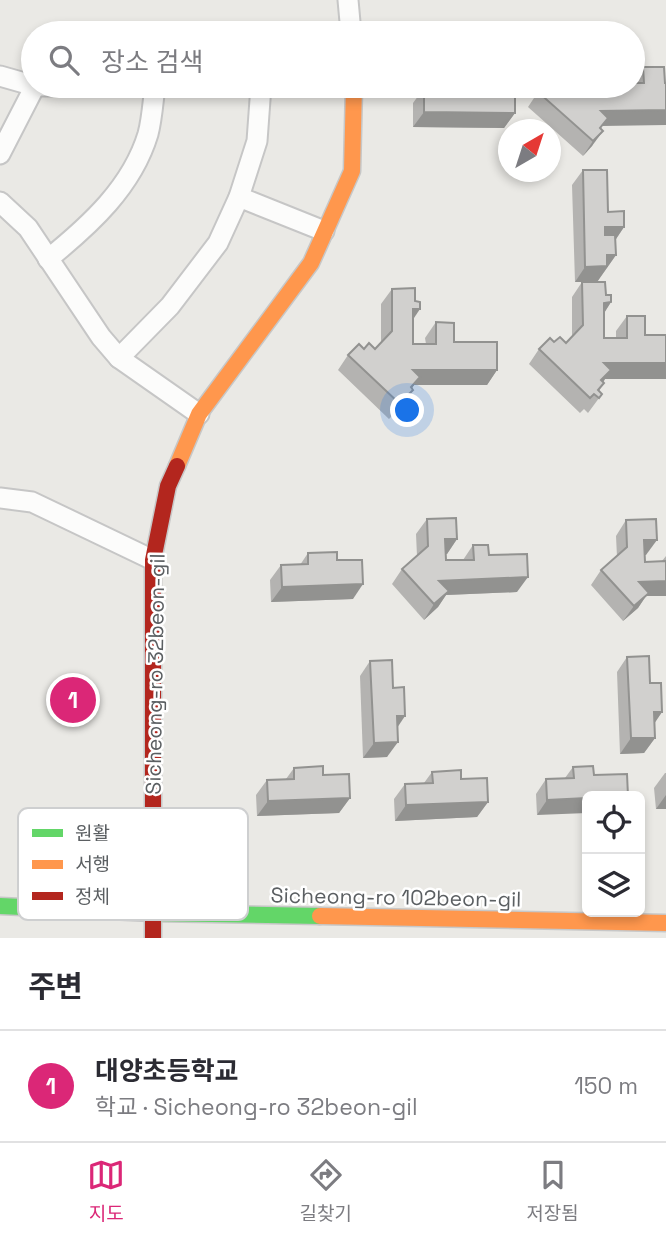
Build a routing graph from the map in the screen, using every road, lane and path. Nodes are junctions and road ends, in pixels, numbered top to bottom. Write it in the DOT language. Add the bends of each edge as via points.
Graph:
graph roads {
  1 [pos="348,0"];
  2 [pos="350,21"];
  3 [pos="0,76"];
  4 [pos="21,82"];
  5 [pos="29,98"];
  6 [pos="153,98"];
  7 [pos="260,98"];
  8 [pos="355,98"];
  9 [pos="0,155"];
  10 [pos="239,197"];
  11 [pos="0,202"];
  12 [pos="324,231"];
  13 [pos="48,259"];
  14 [pos="119,358"];
  15 [pos="199,414"];
  16 [pos="0,498"];
  17 [pos="153,560"];
  18 [pos="153,808"];
  19 [pos="0,906"];
  20 [pos="18,907"];
  21 [pos="248,915"];
  22 [pos="153,920"];
  23 [pos="666,923"];
  24 [pos="153,938"];
  1 -- 2 [label="street"];
  3 -- 4 [label="street"];
  5 -- 9 [label="street"];
  6 -- 13 [label="street" via="148,134 129,177 89,226"];
  7 -- 10 [label="street" via="257,141"];
  8 -- 12 [label="street, Sicheong-ro 32beon-gil" via="352,171"];
  10 -- 12 [label="street"];
  10 -- 14 [label="street" via="218,243 170,306"];
  11 -- 13 [label="street" via="28,228"];
  12 -- 15 [label="street, Sicheong-ro 32beon-gil" via="311,263"];
  13 -- 14 [label="street"];
  14 -- 15 [label="street"];
  15 -- 17 [label="street, Sicheong-ro 32beon-gil" via="168,486"];
  16 -- 17 [label="street" via="32,502"];
  17 -- 18 [label="street, Sicheong-ro 32beon-gil"];
  19 -- 20 [label="street, Sicheong-ro 102beon-gil"];
  21 -- 23 [label="street, Sicheong-ro 102beon-gil"];
  22 -- 24 [label="street, Sicheong-ro 32beon-gil"];
}
